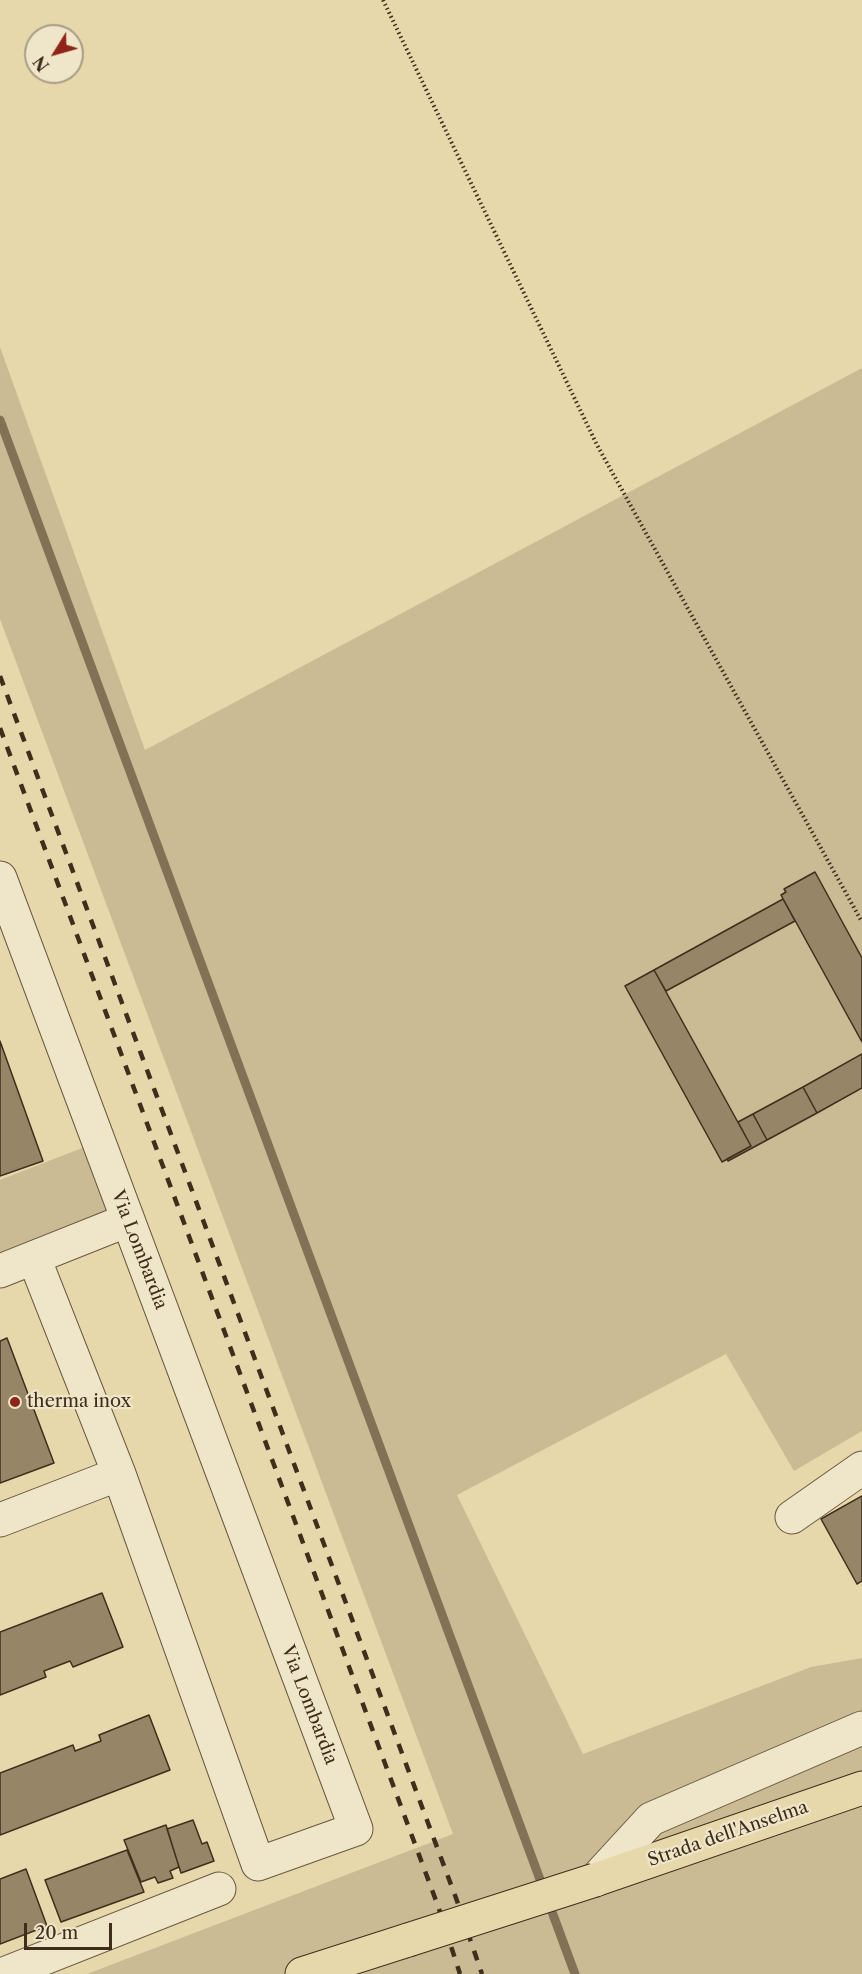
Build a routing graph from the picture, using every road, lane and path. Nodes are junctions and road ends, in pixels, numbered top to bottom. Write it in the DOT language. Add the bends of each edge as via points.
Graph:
graph roads {
  1 [pos="383,0"];
  2 [pos="0,878"];
  3 [pos="862,922"];
  4 [pos="128,1220"];
  5 [pos="34,1258"];
  6 [pos="0,1271"];
  7 [pos="862,1468"];
  8 [pos="119,1474"];
  9 [pos="792,1517"];
  10 [pos="0,1520"];
  11 [pos="862,1728"];
  12 [pos="862,1788"];
  13 [pos="595,1880"];
  14 [pos="219,1889"];
  15 [pos="4,1974"];
  16 [pos="302,1974"];
  1 -- 3 [label="path" via="597,445"];
  2 -- 4 [label="street, Via Lombardia"];
  4 -- 5 [label="street"];
  4 -- 8 [label="street, Via Lombardia" via="356,1829 258,1864"];
  5 -- 6 [label="street"];
  5 -- 8 [label="street, Via Lombardia"];
  7 -- 9 [label="street"];
  8 -- 10 [label="street"];
  11 -- 13 [label="street" via="651,1819"];
  12 -- 13 [label="main road, Strada dell'Anselma"];
  13 -- 16 [label="main road, Strada dell'Anselma, bridge"];
  14 -- 15 [label="street"];
}
